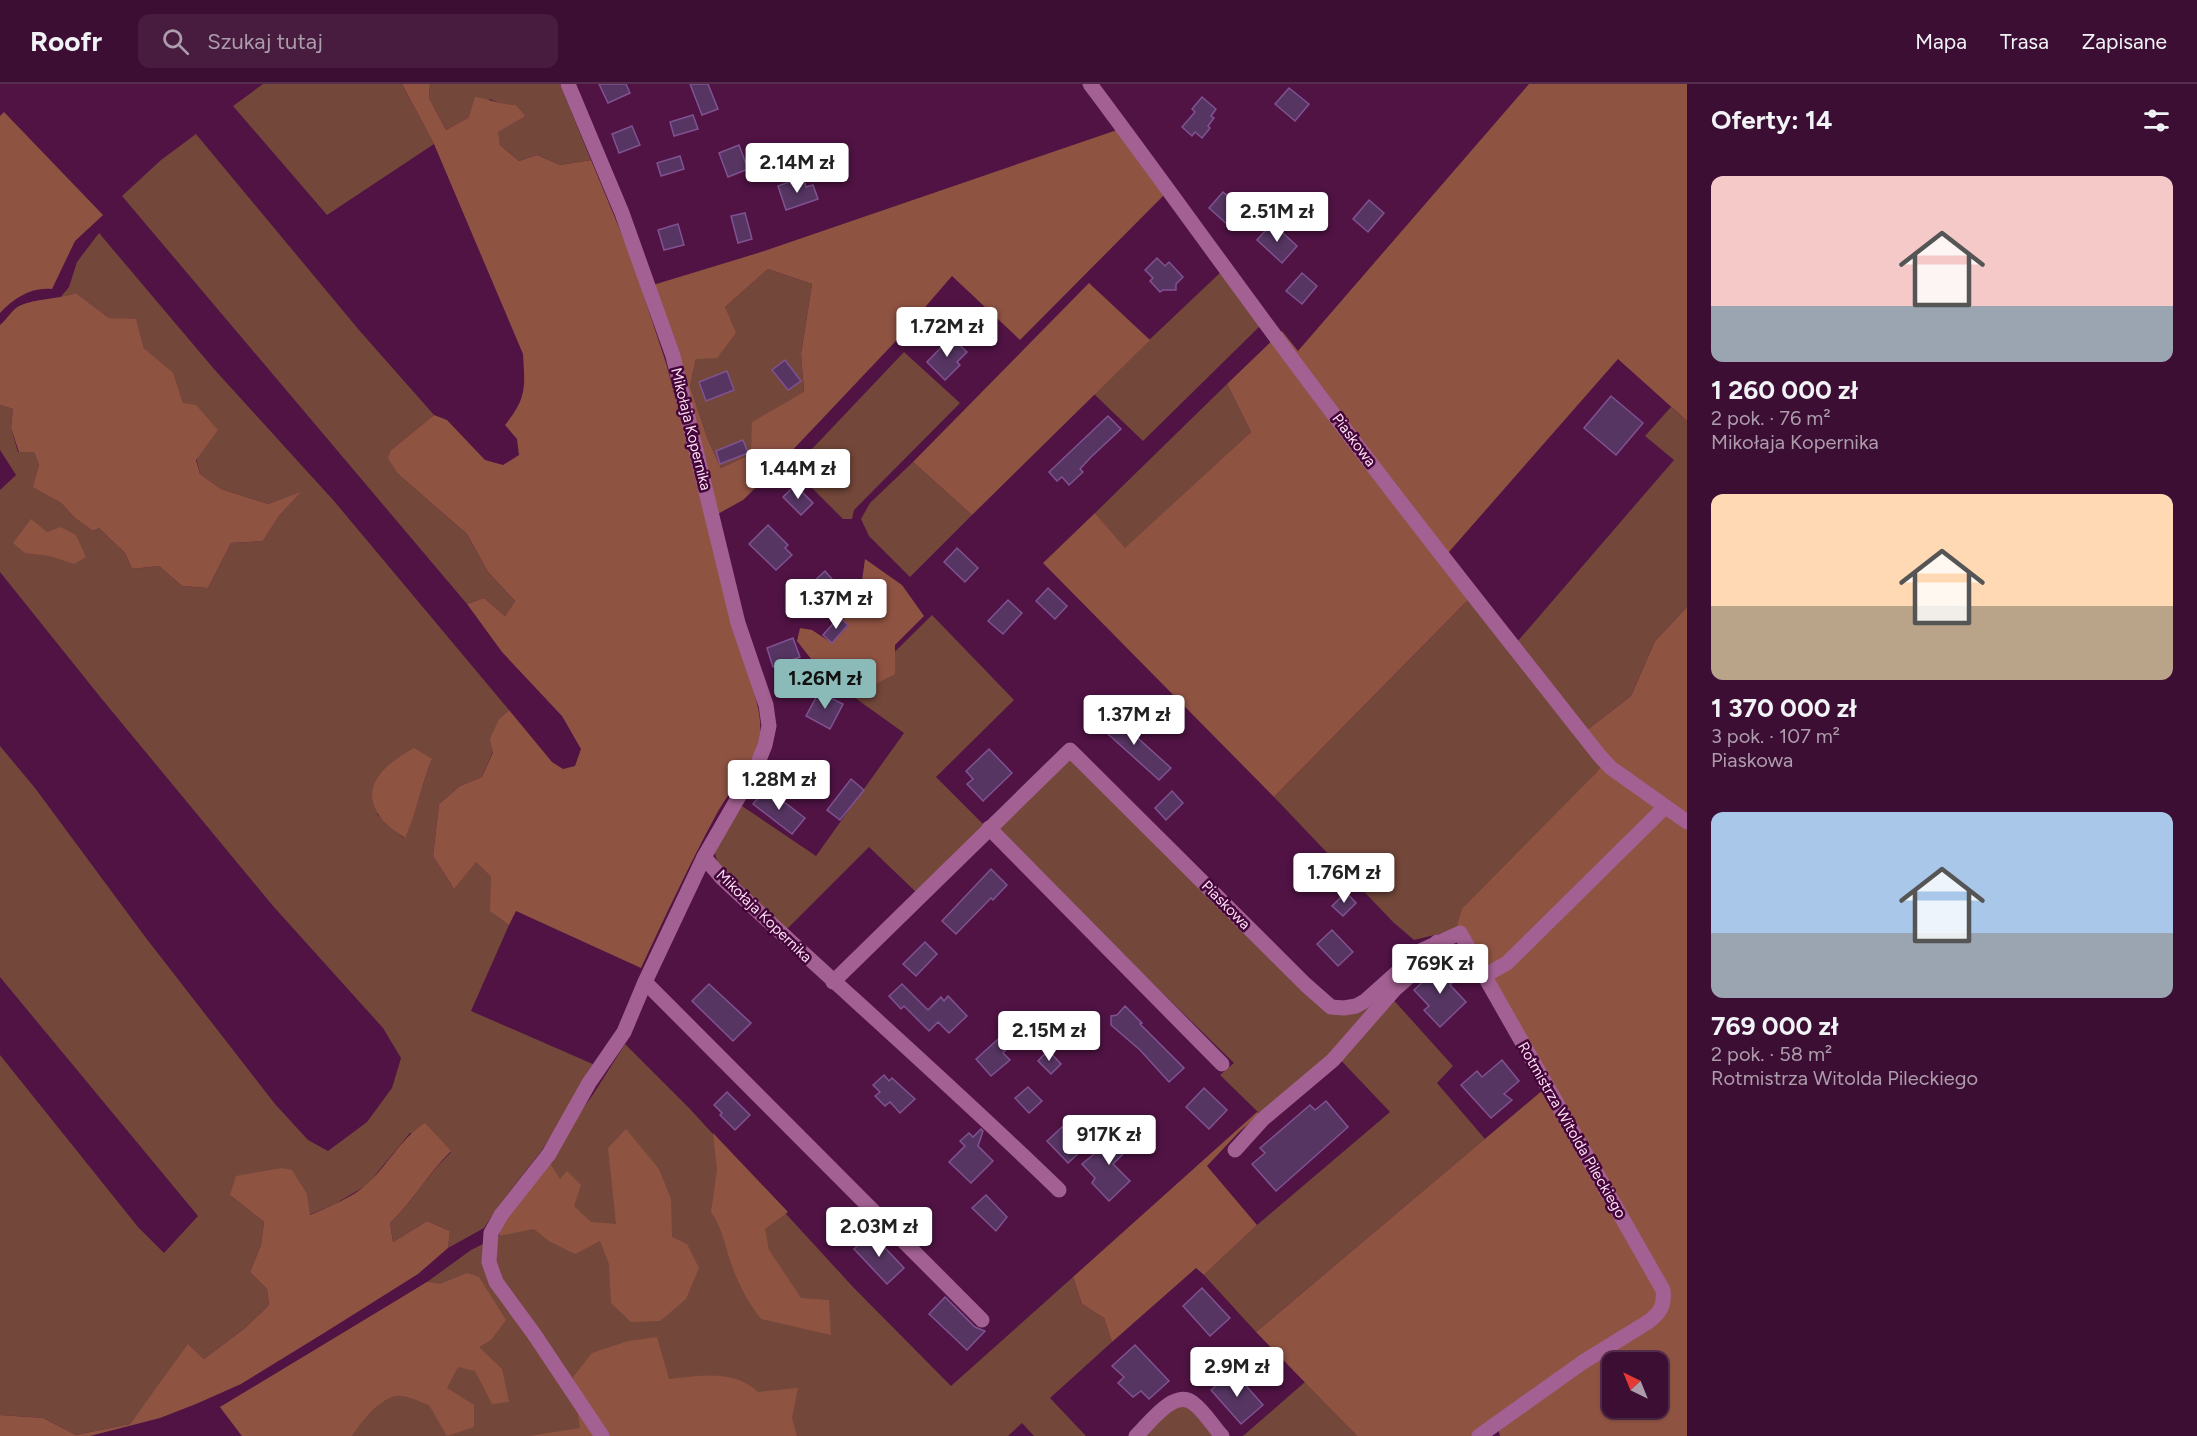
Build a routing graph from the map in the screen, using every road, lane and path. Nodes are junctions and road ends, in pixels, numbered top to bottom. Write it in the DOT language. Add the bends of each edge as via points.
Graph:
graph roads {
  1 [pos="568,84"];
  2 [pos="1090,84"];
  3 [pos="1665,807"];
  4 [pos="1687,822"];
  5 [pos="989,828"];
  6 [pos="704,856"];
  7 [pos="1437,942"];
  8 [pos="1484,976"];
  9 [pos="833,981"];
  10 [pos="645,982"];
  11 [pos="1222,1064"];
  12 [pos="1235,1150"];
  13 [pos="1059,1190"];
  14 [pos="982,1320"];
  15 [pos="602,1436"];
  16 [pos="1136,1436"];
  17 [pos="1222,1436"];
  18 [pos="1479,1436"];
  1 -- 6 [label="street, Mikołaja Kopernika" via="622,213 673,356 738,623 766,705 769,726 757,765"];
  2 -- 3 [label="street, Piaskowa" via="1267,326 1599,755"];
  3 -- 4 [label="street, Piaskowa"];
  3 -- 8 [label="street" via="1507,963"];
  5 -- 7 [label="street, Piaskowa" via="1070,750 1331,1006 1344,1008 1365,1001 1414,956"];
  5 -- 9 [label="street"];
  5 -- 11 [label="street"];
  6 -- 9 [label="street, Mikołaja Kopernika" via="722,878"];
  6 -- 10 [label="street"];
  7 -- 8 [label="street, Rotmistrza Witolda Pileckiego" via="1460,933"];
  7 -- 12 [label="street" via="1427,961 1395,988 1343,1049 1263,1119"];
  8 -- 18 [label="street, Rotmistrza Witolda Pileckiego" via="1663,1290 1664,1298 1658,1315 1583,1362"];
  9 -- 13 [label="street, Mikołaja Kopernika" via="968,1101"];
  10 -- 14 [label="street"];
  10 -- 15 [label="street" via="613,1050 589,1083 549,1154 501,1215 489,1250 496,1282"];
  16 -- 17 [label="street" via="1168,1405 1185,1399"];
}
